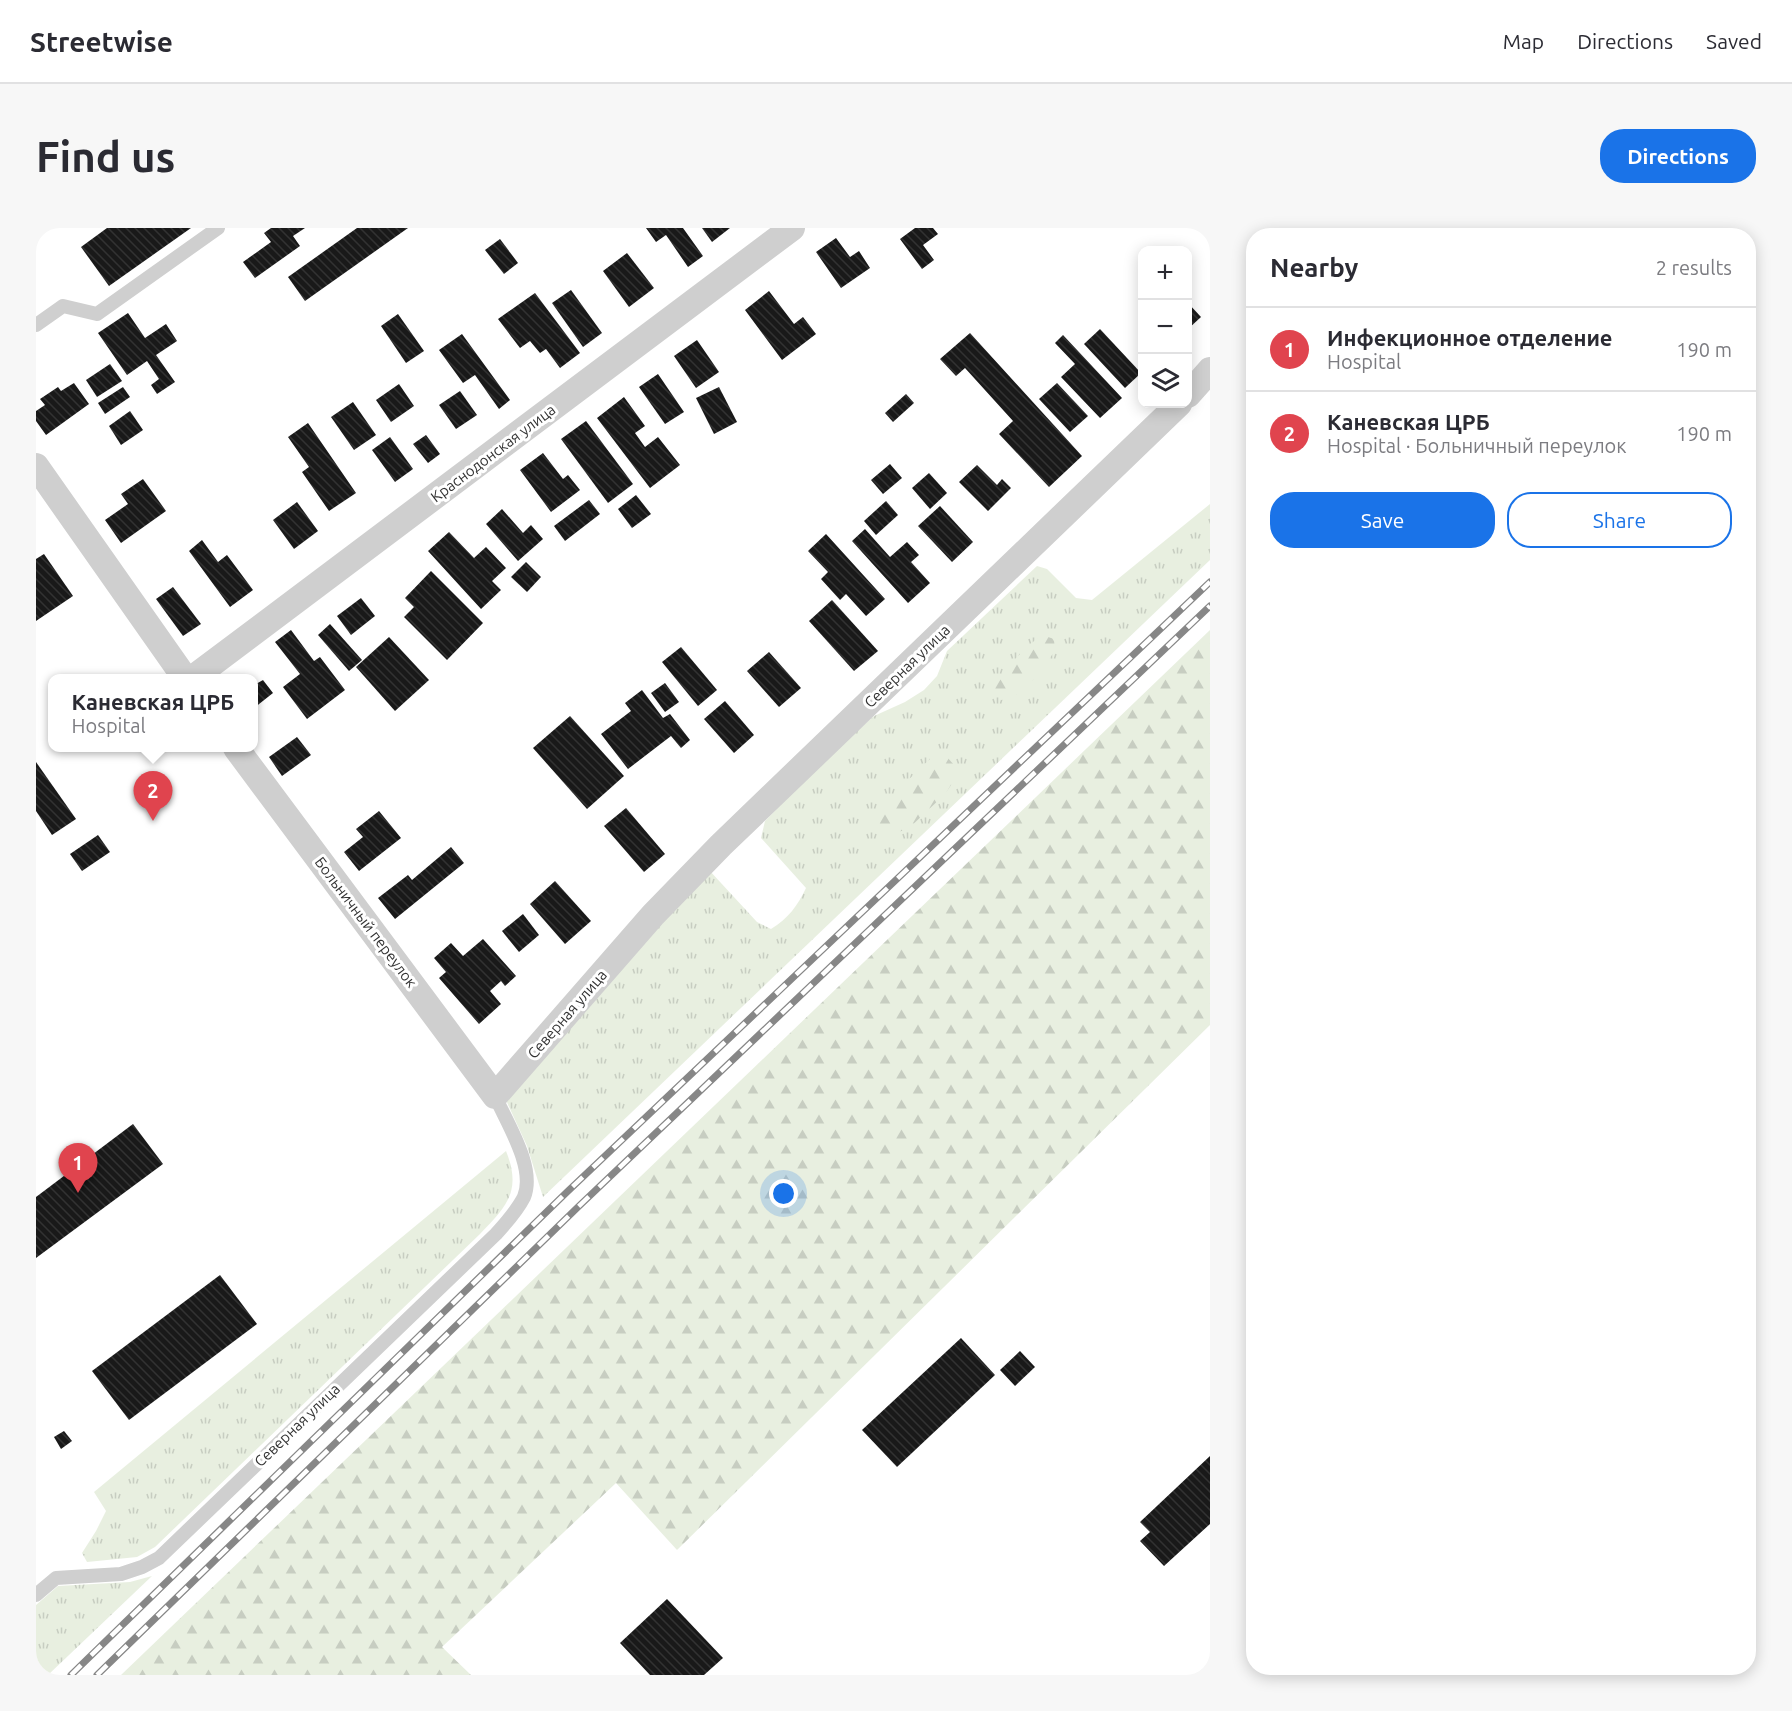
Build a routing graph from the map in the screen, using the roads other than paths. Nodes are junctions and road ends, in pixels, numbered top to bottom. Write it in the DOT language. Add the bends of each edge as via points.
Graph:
graph roads {
  1 [pos="218,228"];
  2 [pos="792,228"];
  3 [pos="36,325"];
  4 [pos="1210,370"];
  5 [pos="1192,390"];
  6 [pos="1175,408"];
  7 [pos="36,466"];
  8 [pos="182,674"];
  9 [pos="198,674"];
  10 [pos="240,752"];
  11 [pos="495,1096"];
  12 [pos="36,1595"];
  1 -- 3 [label="lane" via="97,314 63,306"];
  2 -- 9 [label="street, Краснодонская улица"];
  4 -- 5 [label="street"];
  6 -- 11 [label="street, Северная улица" via="721,845 653,915"];
  7 -- 8 [label="street"];
  10 -- 11 [label="street, Больничный переулок"];
  11 -- 12 [label="lane, Северная улица" via="525,1162 528,1181 524,1196 502,1228 159,1558 121,1574 56,1578"];
}
